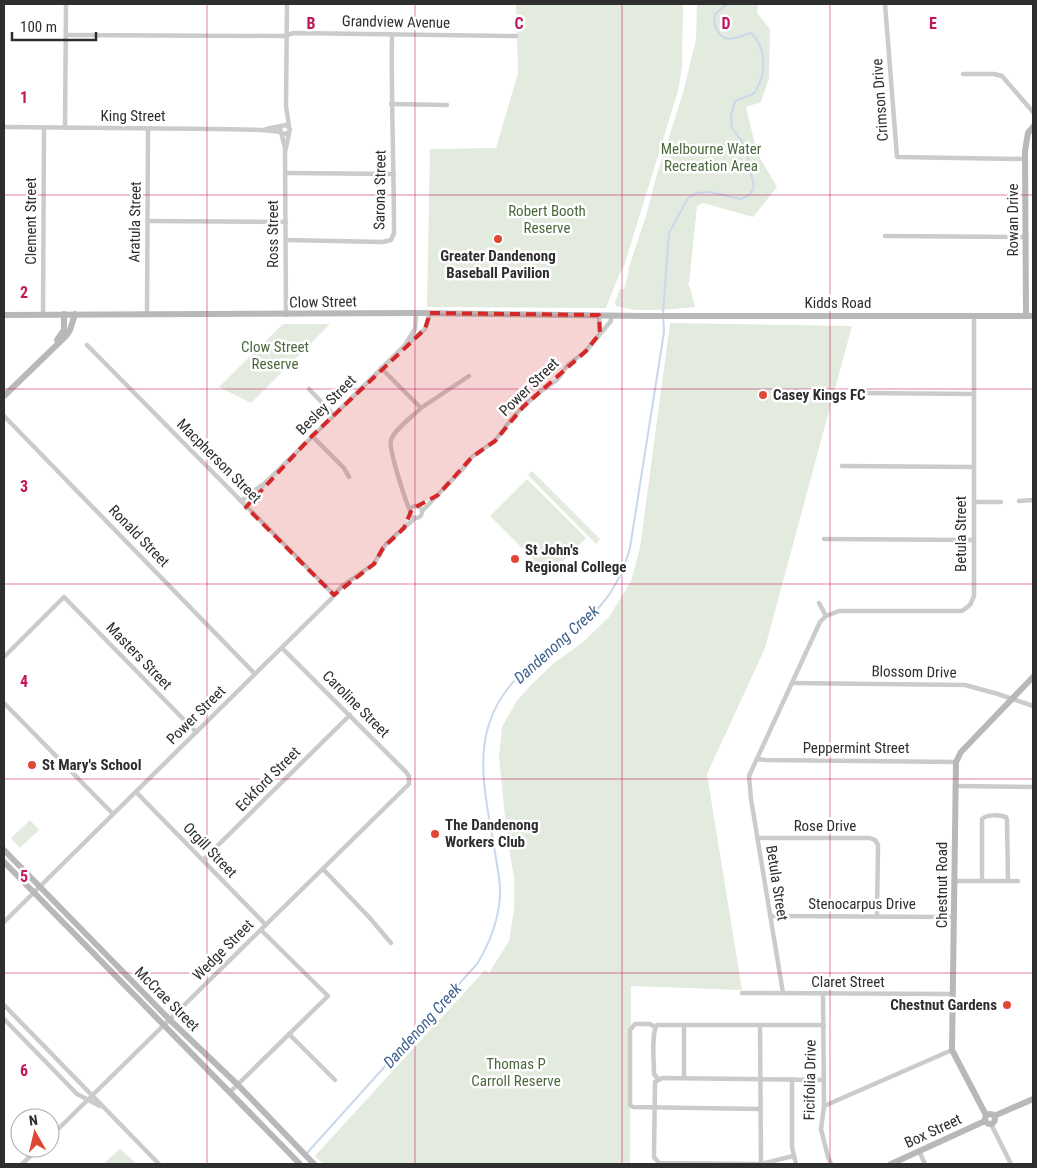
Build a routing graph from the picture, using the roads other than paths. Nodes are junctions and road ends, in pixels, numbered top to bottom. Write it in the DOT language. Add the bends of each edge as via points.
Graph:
graph roads {
  1 [pos="66,4"];
  2 [pos="287,4"];
  3 [pos="885,4"];
  4 [pos="66,34"];
  5 [pos="286,35"];
  6 [pos="392,35"];
  7 [pos="516,36"];
  8 [pos="963,74"];
  9 [pos="391,104"];
  10 [pos="447,105"];
  11 [pos="286,106"];
  12 [pos="1033,112"];
  13 [pos="282,126"];
  14 [pos="289,126"];
  15 [pos="4,127"];
  16 [pos="1033,127"];
  17 [pos="44,128"];
  18 [pos="65,128"];
  19 [pos="148,129"];
  20 [pos="262,130"];
  21 [pos="281,132"];
  22 [pos="289,132"];
  23 [pos="286,152"];
  24 [pos="1025,158"];
  25 [pos="286,173"];
  26 [pos="394,174"];
  27 [pos="148,221"];
  28 [pos="286,222"];
  29 [pos="885,236"];
  30 [pos="1026,237"];
  31 [pos="286,240"];
  32 [pos="416,313"];
  33 [pos="430,313"];
  34 [pos="43,314"];
  35 [pos="64,314"];
  36 [pos="75,314"];
  37 [pos="4,315"];
  38 [pos="147,315"];
  39 [pos="286,315"];
  40 [pos="599,315"];
  41 [pos="611,315"];
  42 [pos="642,316"];
  43 [pos="974,316"];
  44 [pos="1026,316"];
  45 [pos="1033,316"];
  46 [pos="600,333"];
  47 [pos="87,344"];
  48 [pos="405,345"];
  49 [pos="50,350"];
  50 [pos="381,368"];
  51 [pos="469,376"];
  52 [pos="309,389"];
  53 [pos="861,393"];
  54 [pos="974,394"];
  55 [pos="4,396"];
  56 [pos="421,408"];
  57 [pos="334,415"];
  58 [pos="4,416"];
  59 [pos="312,436"];
  60 [pos="842,466"];
  61 [pos="974,468"];
  62 [pos="349,477"];
  63 [pos="265,483"];
  64 [pos="405,495"];
  65 [pos="432,500"];
  66 [pos="1019,500"];
  67 [pos="1033,500"];
  68 [pos="241,501"];
  69 [pos="974,502"];
  70 [pos="1001,502"];
  71 [pos="246,506"];
  72 [pos="416,507"];
  73 [pos="422,511"];
  74 [pos="410,513"];
  75 [pos="415,518"];
  76 [pos="404,528"];
  77 [pos="824,539"];
  78 [pos="974,540"];
  79 [pos="334,595"];
  80 [pos="819,602"];
  81 [pos="826,616"];
  82 [pos="282,648"];
  83 [pos="4,657"];
  84 [pos="256,674"];
  85 [pos="1033,677"];
  86 [pos="792,683"];
  87 [pos="1012,699"];
  88 [pos="4,703"];
  89 [pos="1033,706"];
  90 [pos="350,715"];
  91 [pos="196,732"];
  92 [pos="756,759"];
  93 [pos="956,762"];
  94 [pos="410,779"];
  95 [pos="955,786"];
  96 [pos="1033,787"];
  97 [pos="136,792"];
  98 [pos="113,814"];
  99 [pos="757,838"];
  100 [pos="4,850"];
  101 [pos="203,860"];
  102 [pos="4,862"];
  103 [pos="323,869"];
  104 [pos="954,880"];
  105 [pos="982,881"];
  106 [pos="1008,881"];
  107 [pos="1018,881"];
  108 [pos="39,887"];
  109 [pos="34,893"];
  110 [pos="770,916"];
  111 [pos="877,916"];
  112 [pos="954,917"];
  113 [pos="4,922"];
  114 [pos="266,925"];
  115 [pos="262,930"];
  116 [pos="391,943"];
  117 [pos="742,993"];
  118 [pos="783,993"];
  119 [pos="953,994"];
  120 [pos="824,995"];
  121 [pos="4,1005"];
  122 [pos="4,1019"];
  123 [pos="170,1020"];
  124 [pos="684,1025"];
  125 [pos="824,1025"];
  126 [pos="760,1026"];
  127 [pos="163,1027"];
  128 [pos="655,1027"];
  129 [pos="289,1034"];
  130 [pos="952,1050"];
  131 [pos="684,1078"];
  132 [pos="658,1079"];
  133 [pos="792,1079"];
  134 [pos="335,1080"];
  135 [pos="760,1080"];
  136 [pos="824,1080"];
  137 [pos="238,1085"];
  138 [pos="230,1092"];
  139 [pos="93,1096"];
  140 [pos="1033,1099"];
  141 [pos="89,1100"];
  142 [pos="824,1106"];
  143 [pos="654,1108"];
  144 [pos="105,1109"];
  145 [pos="760,1109"];
  146 [pos="987,1120"];
  147 [pos="60,1128"];
  148 [pos="919,1151"];
  149 [pos="793,1156"];
  150 [pos="159,1164"];
  151 [pos="300,1164"];
  152 [pos="314,1164"];
  153 [pos="761,1164"];
  154 [pos="796,1164"];
  155 [pos="831,1164"];
  156 [pos="891,1164"];
  157 [pos="925,1164"];
  158 [pos="1010,1164"];
  1 -- 4 [label="street"];
  2 -- 5 [label="street"];
  3 -- 24 [label="street, Crimson Drive" via="897,158"];
  4 -- 5 [label="street, Grandview Avenue"];
  4 -- 18 [label="street"];
  5 -- 6 [label="street, Grandview Avenue"];
  5 -- 11 [label="street"];
  6 -- 7 [label="street, Grandview Avenue"];
  6 -- 9 [label="street, Sarona Street"];
  8 -- 12 [label="street" via="1002,76"];
  9 -- 10 [label="street"];
  9 -- 26 [label="street, Sarona Street"];
  11 -- 13 [label="street"];
  11 -- 14 [label="street"];
  13 -- 14 [label="street, King Street"];
  13 -- 20 [label="street, King Street"];
  13 -- 21 [label="street, Ross Street"];
  14 -- 22 [label="street, Ross Street"];
  15 -- 17 [label="street, King Street"];
  16 -- 24 [label="main road, Rowan Drive" via="1028,132"];
  17 -- 18 [label="street, King Street"];
  17 -- 34 [label="street, Clement Street"];
  18 -- 19 [label="street, King Street"];
  19 -- 20 [label="street, King Street"];
  19 -- 27 [label="street, Aratula Street"];
  20 -- 21 [label="street, King Street"];
  21 -- 22 [label="street, King Street"];
  21 -- 23 [label="street, Ross Street"];
  22 -- 23 [label="street, Ross Street"];
  23 -- 25 [label="street, Ross Street"];
  24 -- 30 [label="main road, Rowan Drive"];
  25 -- 26 [label="street"];
  25 -- 28 [label="street, Ross Street"];
  26 -- 31 [label="street, Sarona Street" via="394,233 391,240"];
  27 -- 28 [label="street"];
  27 -- 38 [label="street, Aratula Street"];
  28 -- 31 [label="street, Ross Street"];
  29 -- 30 [label="street"];
  30 -- 44 [label="main road, Rowan Drive"];
  31 -- 39 [label="street, Ross Street"];
  32 -- 33 [label="main road, Clow Street"];
  32 -- 39 [label="main road, Clow Street"];
  32 -- 48 [label="street, Besley Street" via="415,329"];
  33 -- 40 [label="main road, Clow Street"];
  33 -- 48 [label="street, Besley Street" via="425,329"];
  34 -- 35 [label="main road, Clow Street"];
  34 -- 37 [label="main road, Clow Street"];
  35 -- 36 [label="main road, Clow Street"];
  35 -- 49 [label="main road" via="64,331"];
  36 -- 38 [label="main road, Clow Street"];
  36 -- 49 [label="main road" via="68,334"];
  38 -- 39 [label="main road, Clow Street"];
  40 -- 41 [label="main road, Clow Street"];
  40 -- 46 [label="street"];
  41 -- 42 [label="main road, Clow Street"];
  41 -- 46 [label="street, Power Street" via="611,321"];
  42 -- 43 [label="main road, Kidds Road"];
  43 -- 44 [label="main road, Kidds Road"];
  43 -- 54 [label="street, Betula Street"];
  44 -- 45 [label="main road, Kidds Road"];
  46 -- 65 [label="street, Power Street" via="557,380 532,398 496,441 472,457"];
  47 -- 68 [label="street, Macpherson Street"];
  48 -- 50 [label="street, Besley Street"];
  49 -- 55 [label="main road"];
  50 -- 56 [label="street"];
  50 -- 57 [label="street, Besley Street"];
  51 -- 56 [label="street"];
  52 -- 57 [label="street"];
  53 -- 54 [label="street"];
  54 -- 61 [label="street, Betula Street"];
  56 -- 64 [label="street" via="390,442"];
  57 -- 59 [label="street, Besley Street"];
  58 -- 84 [label="street, Ronald Street"];
  59 -- 62 [label="street"];
  59 -- 63 [label="street, Besley Street"];
  60 -- 61 [label="street"];
  61 -- 69 [label="street, Betula Street"];
  63 -- 68 [label="street, Besley Street"];
  63 -- 71 [label="street, Besley Street"];
  64 -- 72 [label="street"];
  64 -- 74 [label="street"];
  65 -- 72 [label="street, Power Street"];
  65 -- 73 [label="street, Power Street"];
  66 -- 67 [label="street"];
  68 -- 71 [label="street, Macpherson Street"];
  69 -- 70 [label="street"];
  69 -- 78 [label="street, Betula Street"];
  71 -- 79 [label="street, Macpherson Street"];
  72 -- 73 [label="street"];
  72 -- 74 [label="street, Power Street"];
  73 -- 75 [label="street, Power Street" via="421,516"];
  74 -- 75 [label="street"];
  74 -- 76 [label="street, Power Street"];
  75 -- 76 [label="street, Power Street"];
  76 -- 79 [label="street, Power Street" via="383,548 374,564"];
  77 -- 78 [label="street"];
  78 -- 81 [label="street, Betula Street" via="974,596 962,611 839,611"];
  79 -- 82 [label="street, Power Street"];
  80 -- 81 [label="street"];
  81 -- 86 [label="street, Betula Street" via="820,622"];
  82 -- 84 [label="street, Power Street"];
  82 -- 90 [label="street, Caroline Street"];
  83 -- 91 [label="street, Masters Street" via="64,597"];
  84 -- 91 [label="street, Power Street"];
  85 -- 87 [label="main road"];
  86 -- 87 [label="street, Blossom Drive" via="965,685"];
  86 -- 92 [label="street, Betula Street"];
  87 -- 89 [label="street, Blossom Drive"];
  87 -- 93 [label="main road" via="961,752"];
  88 -- 98 [label="street"];
  90 -- 94 [label="street, Caroline Street"];
  90 -- 101 [label="street, Eckford Street"];
  91 -- 97 [label="street, Power Street"];
  92 -- 93 [label="street, Peppermint Street"];
  92 -- 99 [label="street, Betula Street" via="748,781"];
  93 -- 95 [label="main road, Chestnut Road"];
  94 -- 103 [label="street, Wedge Street" via="406,787"];
  95 -- 96 [label="street"];
  95 -- 104 [label="main road, Chestnut Road"];
  97 -- 98 [label="street, Power Street"];
  97 -- 101 [label="street, Orgill Street"];
  98 -- 108 [label="street, Power Street"];
  99 -- 110 [label="street, Betula Street"];
  99 -- 111 [label="street, Rose Drive" via="875,840 878,845"];
  100 -- 108 [label="main road, McCrae Street"];
  101 -- 114 [label="street, Orgill Street"];
  102 -- 109 [label="main road, McCrae Street"];
  103 -- 114 [label="street, Wedge Street"];
  103 -- 116 [label="street"];
  104 -- 105 [label="street"];
  104 -- 112 [label="main road, Chestnut Road"];
  105 -- 106 [label="street"];
  105 -- 106 [label="street" via="982,819 1003,816 1007,820"];
  106 -- 107 [label="street"];
  108 -- 109 [label="street, Power Street"];
  108 -- 123 [label="main road, McCrae Street"];
  109 -- 113 [label="street, Power Street"];
  109 -- 127 [label="main road, McCrae Street"];
  110 -- 111 [label="street, Stenocarpus Drive"];
  110 -- 118 [label="street, Betula Street"];
  111 -- 112 [label="street, Stenocarpus Drive"];
  112 -- 119 [label="main road, Chestnut Road"];
  114 -- 115 [label="street, Wedge Street"];
  115 -- 123 [label="street, Wedge Street"];
  115 -- 129 [label="street" via="328,996"];
  117 -- 118 [label="street, Claret Street"];
  118 -- 120 [label="street, Claret Street"];
  119 -- 120 [label="street, Claret Street"];
  119 -- 130 [label="main road, Chestnut Road"];
  120 -- 125 [label="street, Ficifolia Drive"];
  121 -- 139 [label="street"];
  122 -- 141 [label="street" via="77,1094"];
  123 -- 127 [label="street, Wedge Street"];
  123 -- 137 [label="main road, McCrae Street"];
  124 -- 126 [label="street"];
  124 -- 128 [label="street" via="661,1024"];
  124 -- 131 [label="street"];
  125 -- 126 [label="street"];
  125 -- 136 [label="street, Ficifolia Drive"];
  126 -- 135 [label="street"];
  127 -- 138 [label="main road, McCrae Street"];
  127 -- 139 [label="street, Wedge Street"];
  128 -- 132 [label="street" via="654,1074"];
  128 -- 143 [label="street" via="635,1024 630,1030 630,1105"];
  129 -- 134 [label="street"];
  129 -- 137 [label="street"];
  130 -- 142 [label="street"];
  130 -- 146 [label="main road, Chestnut Road"];
  131 -- 132 [label="street"];
  131 -- 135 [label="street"];
  132 -- 143 [label="street" via="654,1082"];
  133 -- 135 [label="street"];
  133 -- 136 [label="street"];
  133 -- 149 [label="street"];
  135 -- 145 [label="street"];
  136 -- 142 [label="street, Ficifolia Drive"];
  137 -- 138 [label="street"];
  137 -- 152 [label="main road, McCrae Street"];
  138 -- 151 [label="main road, McCrae Street"];
  139 -- 141 [label="street, Wedge Street"];
  139 -- 144 [label="street"];
  140 -- 146 [label="main road" via="994,1116 991,1114"];
  141 -- 144 [label="street"];
  141 -- 147 [label="street, Wedge Street"];
  142 -- 155 [label="street, Ficifolia Drive" via="821,1129"];
  143 -- 145 [label="street"];
  143 -- 153 [label="street" via="654,1157 659,1163"];
  144 -- 150 [label="street"];
  145 -- 153 [label="street"];
  146 -- 148 [label="main road, Box Street"];
  146 -- 158 [label="street"];
  148 -- 156 [label="main road, Box Street"];
  148 -- 157 [label="street"];
  149 -- 153 [label="street"];
  149 -- 154 [label="street"];
}
